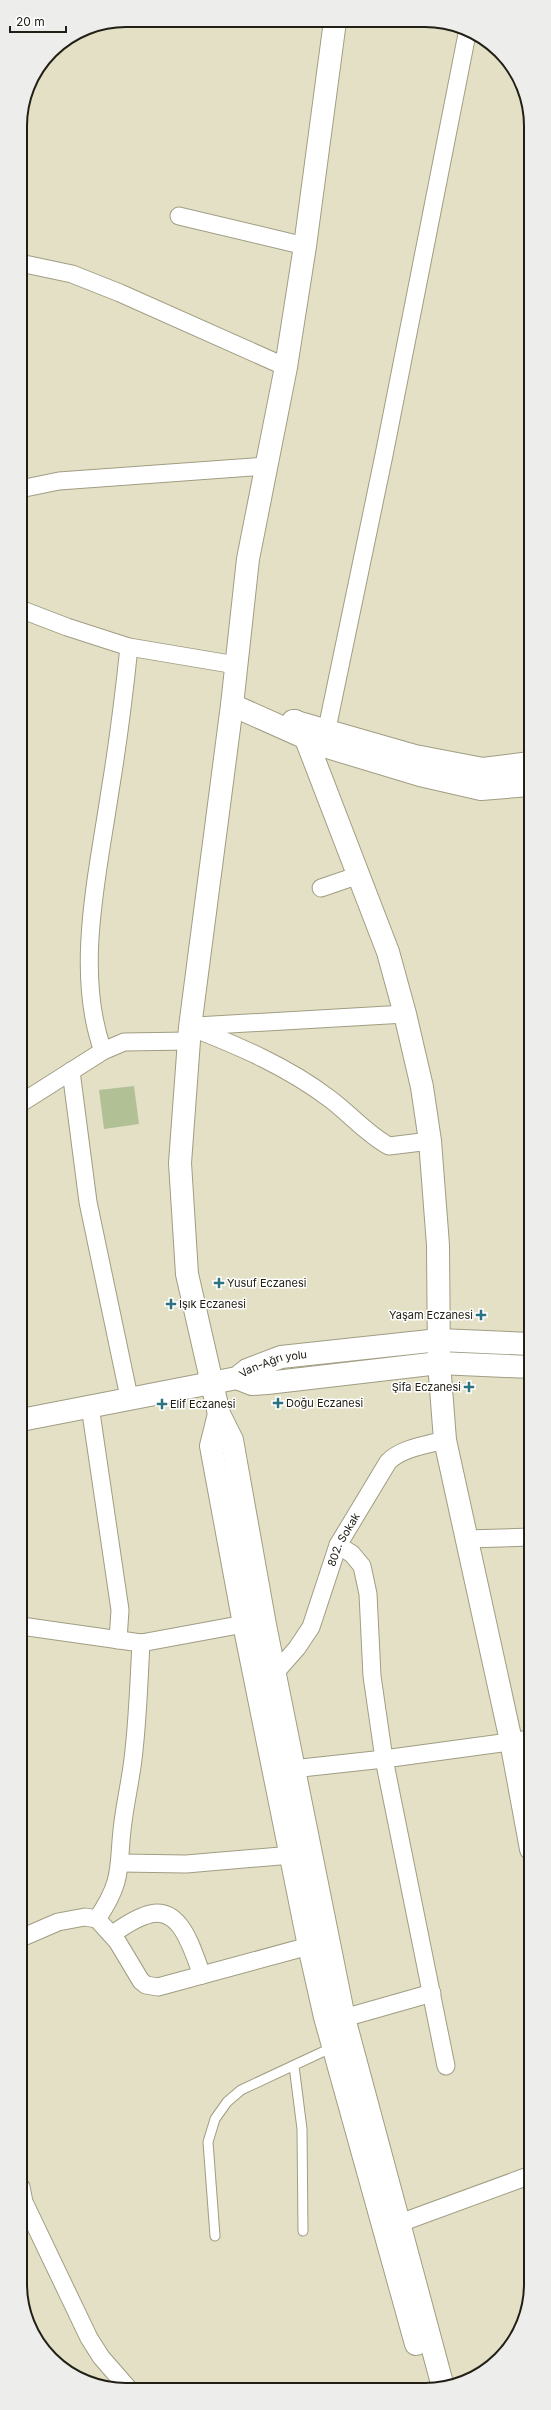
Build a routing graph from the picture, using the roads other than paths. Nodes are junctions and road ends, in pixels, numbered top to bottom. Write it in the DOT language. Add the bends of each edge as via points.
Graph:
graph roads {
  1 [pos="334,27"];
  2 [pos="467,36"];
  3 [pos="179,216"];
  4 [pos="305,246"];
  5 [pos="27,264"];
  6 [pos="286,367"];
  7 [pos="265,466"];
  8 [pos="27,488"];
  9 [pos="27,612"];
  10 [pos="129,647"];
  11 [pos="236,665"];
  12 [pos="232,705"];
  13 [pos="313,734"];
  14 [pos="524,764"];
  15 [pos="524,785"];
  16 [pos="359,875"];
  17 [pos="322,888"];
  18 [pos="405,1014"];
  19 [pos="190,1034"];
  20 [pos="103,1051"];
  21 [pos="71,1071"];
  22 [pos="27,1099"];
  23 [pos="430,1141"];
  24 [pos="439,1340"];
  25 [pos="524,1344"];
  26 [pos="439,1363"];
  27 [pos="524,1366"];
  28 [pos="237,1378"];
  29 [pos="211,1382"];
  30 [pos="129,1397"];
  31 [pos="90,1406"];
  32 [pos="219,1414"];
  33 [pos="27,1419"];
  34 [pos="445,1440"];
  35 [pos="524,1537"];
  36 [pos="466,1539"];
  37 [pos="338,1544"];
  38 [pos="244,1624"];
  39 [pos="265,1625"];
  40 [pos="27,1627"];
  41 [pos="118,1640"];
  42 [pos="141,1643"];
  43 [pos="275,1673"];
  44 [pos="521,1740"];
  45 [pos="384,1759"];
  46 [pos="284,1770"];
  47 [pos="524,1773"];
  48 [pos="292,1855"];
  49 [pos="121,1863"];
  50 [pos="98,1919"];
  51 [pos="112,1934"];
  52 [pos="27,1936"];
  53 [pos="309,1946"];
  54 [pos="202,1975"];
  55 [pos="432,1993"];
  56 [pos="344,2018"];
  57 [pos="334,2047"];
  58 [pos="294,2066"];
  59 [pos="446,2066"];
  60 [pos="524,2178"];
  61 [pos="27,2208"];
  62 [pos="400,2223"];
  63 [pos="303,2231"];
  64 [pos="215,2236"];
  65 [pos="441,2381"];
  66 [pos="123,2383"];
  67 [pos="427,2383"];
  1 -- 4 [label="main road"];
  2 -- 13 [label="street" via="383,462"];
  3 -- 4 [label="street"];
  4 -- 6 [label="main road"];
  5 -- 6 [label="street" via="72,274"];
  6 -- 7 [label="main road"];
  7 -- 8 [label="street" via="59,481"];
  7 -- 11 [label="main road" via="248,559"];
  9 -- 10 [label="street"];
  10 -- 11 [label="street"];
  10 -- 20 [label="street" via="117,751 94,900 90,957 92,1014"];
  11 -- 12 [label="main road"];
  12 -- 13 [label="main road"];
  12 -- 19 [label="main road"];
  13 -- 14 [label="main road" via="483,769"];
  13 -- 15 [label="main road" via="420,775 481,789"];
  13 -- 16 [label="main road"];
  16 -- 17 [label="street"];
  16 -- 18 [label="main road" via="388,952"];
  18 -- 19 [label="street"];
  18 -- 23 [label="main road" via="422,1087"];
  19 -- 20 [label="street" via="124,1042"];
  19 -- 23 [label="street" via="243,1047 329,1098 389,1146"];
  19 -- 29 [label="main road" via="180,1163 187,1274"];
  20 -- 21 [label="street"];
  21 -- 22 [label="street"];
  21 -- 30 [label="street" via="88,1202"];
  23 -- 24 [label="main road" via="438,1245"];
  24 -- 25 [label="main road, Van-Ağrı yolu"];
  24 -- 26 [label="main road"];
  24 -- 28 [label="main road, Van-Ağrı yolu" via="281,1357 246,1370"];
  26 -- 27 [label="main road"];
  26 -- 28 [label="main road" via="267,1383 252,1384"];
  26 -- 34 [label="main road"];
  28 -- 29 [label="main road, Van-Ağrı yolu"];
  29 -- 30 [label="main road, Van-Ağrı yolu"];
  29 -- 32 [label="main road"];
  30 -- 31 [label="main road, Van-Ağrı yolu"];
  31 -- 33 [label="main road, Van-Ağrı yolu"];
  31 -- 41 [label="street" via="120,1610"];
  32 -- 38 [label="main road" via="211,1446"];
  32 -- 39 [label="main road" via="232,1440"];
  34 -- 36 [label="main road"];
  34 -- 37 [label="street, 802. Sokak" via="393,1457"];
  35 -- 36 [label="street"];
  36 -- 44 [label="main road"];
  37 -- 43 [label="street, 802. Sokak" via="311,1627"];
  37 -- 45 [label="street" via="352,1554 362,1566 368,1594 372,1676"];
  38 -- 39 [label="street"];
  38 -- 42 [label="street"];
  38 -- 46 [label="main road"];
  39 -- 43 [label="main road"];
  40 -- 41 [label="street"];
  41 -- 42 [label="street"];
  42 -- 49 [label="street" via="134,1750 122,1823"];
  43 -- 46 [label="main road"];
  44 -- 45 [label="street"];
  44 -- 47 [label="main road"];
  45 -- 46 [label="street"];
  45 -- 55 [label="street"];
  46 -- 48 [label="main road"];
  46 -- 56 [label="main road"];
  48 -- 49 [label="street" via="186,1864"];
  48 -- 53 [label="main road"];
  49 -- 50 [label="street" via="117,1884"];
  50 -- 51 [label="street"];
  50 -- 52 [label="street" via="70,1919"];
  51 -- 54 [label="street" via="136,1976 146,1984 164,1986"];
  51 -- 54 [label="street" via="144,1915 167,1915 175,1919 184,1931"];
  53 -- 54 [label="street"];
  53 -- 57 [label="main road"];
  55 -- 56 [label="street"];
  55 -- 59 [label="street"];
  56 -- 62 [label="main road"];
  57 -- 58 [label="lane"];
  57 -- 67 [label="main road"];
  58 -- 63 [label="lane" via="302,2129"];
  58 -- 64 [label="lane" via="241,2090 227,2102 215,2119 208,2142"];
  60 -- 62 [label="street"];
  61 -- 66 [label="street" via="89,2338 101,2357"];
  62 -- 65 [label="main road"];
}
